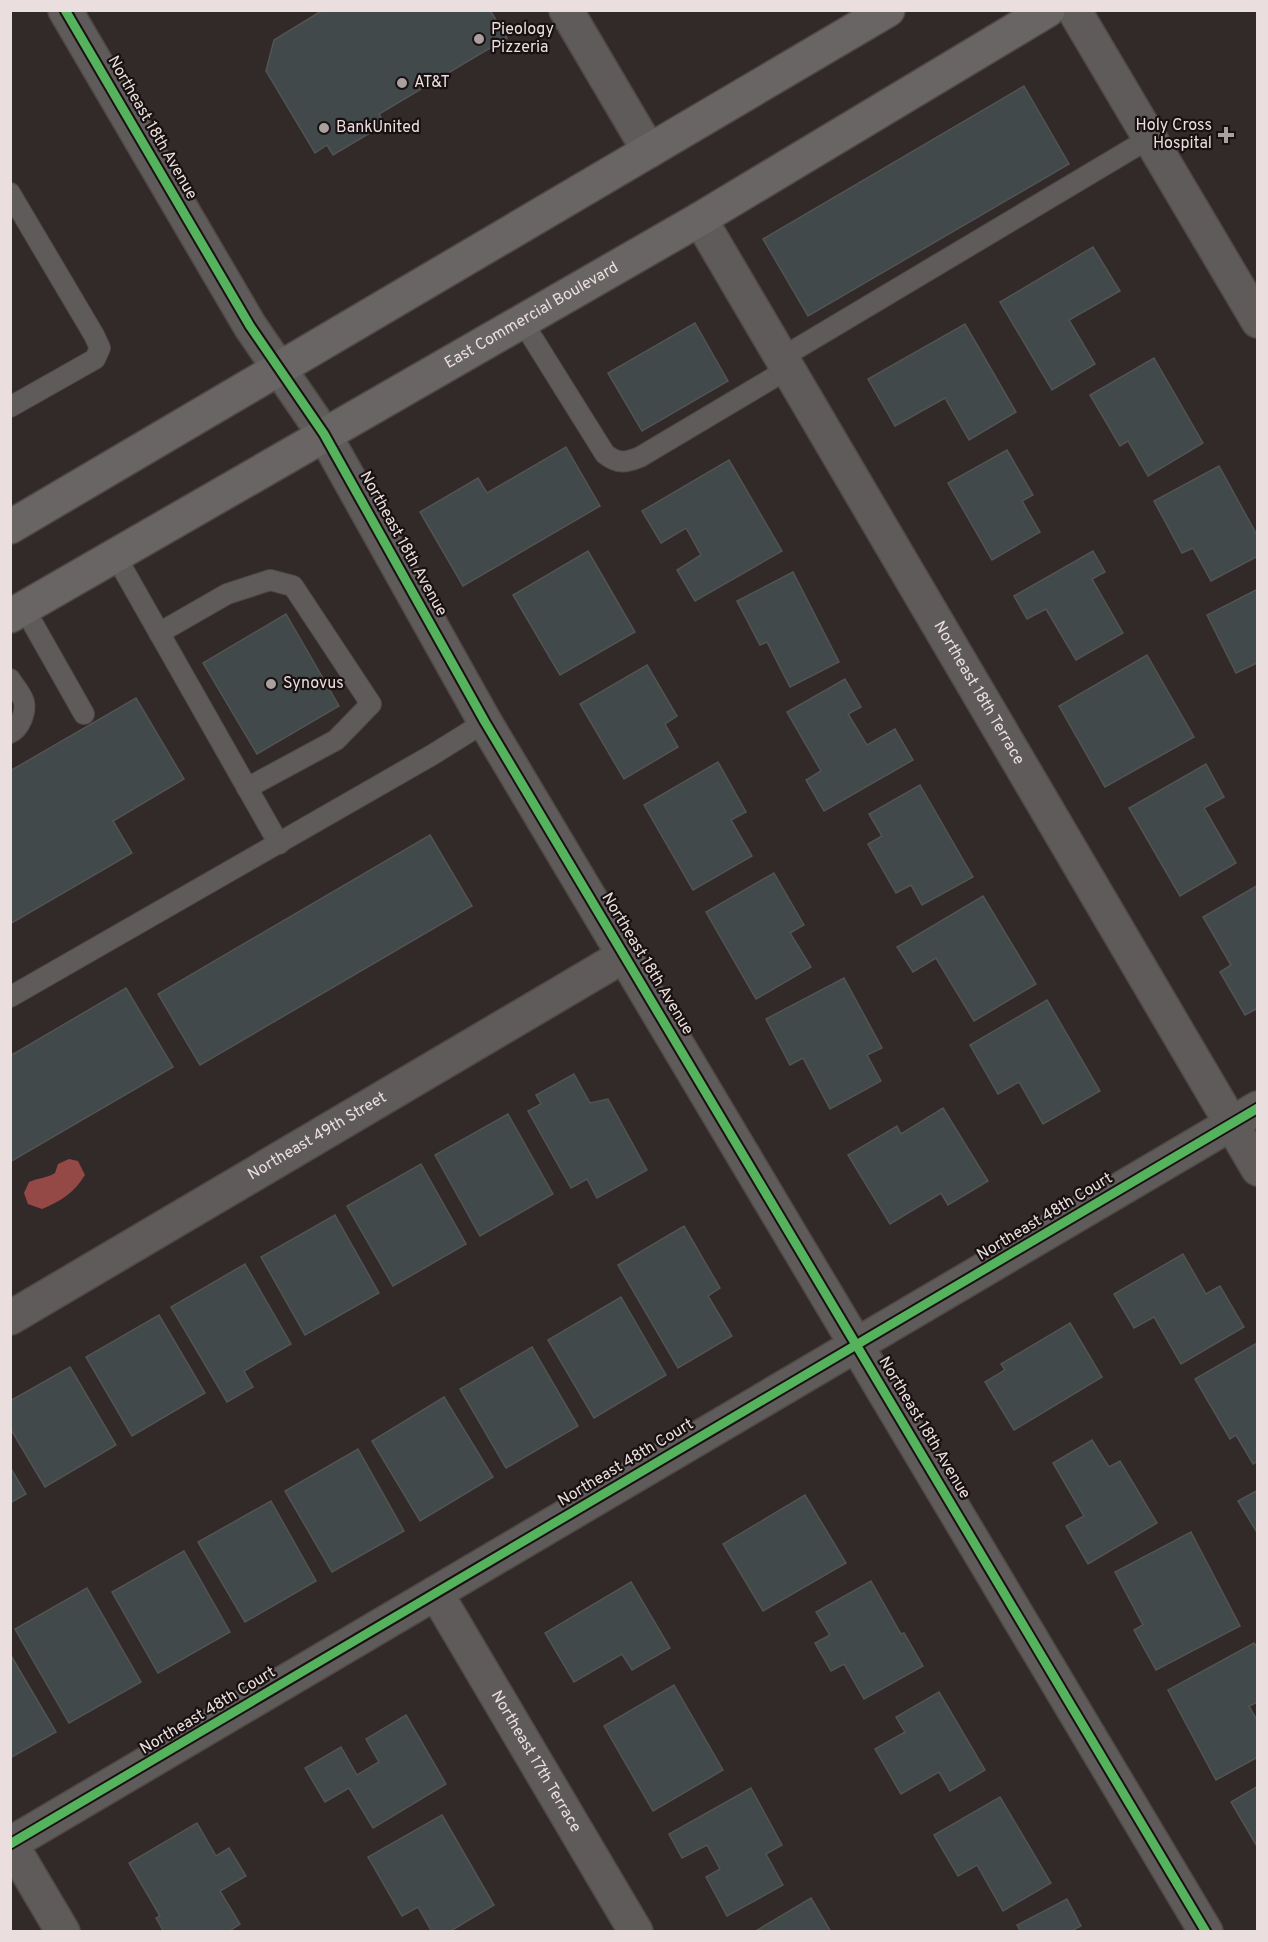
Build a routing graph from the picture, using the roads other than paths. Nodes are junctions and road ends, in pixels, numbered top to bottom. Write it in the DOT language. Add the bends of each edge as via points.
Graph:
graph roads {
  1 [pos="65,10"];
  2 [pos="566,10"];
  3 [pos="888,10"];
  4 [pos="1048,10"];
  5 [pos="1074,10"];
  6 [pos="1150,138"];
  7 [pos="649,151"];
  8 [pos="10,193"];
  9 [pos="700,219"];
  10 [pos="522,321"];
  11 [pos="1257,321"];
  12 [pos="784,364"];
  13 [pos="279,369"];
  14 [pos="10,407"];
  15 [pos="324,435"];
  16 [pos="10,527"];
  17 [pos="115,555"];
  18 [pos="17,612"];
  19 [pos="159,633"];
  20 [pos="10,679"];
  21 [pos="84,714"];
  22 [pos="485,722"];
  23 [pos="10,733"];
  24 [pos="247,788"];
  25 [pos="279,844"];
  26 [pos="625,955"];
  27 [pos="10,997"];
  28 [pos="1244,1116"];
  29 [pos="1257,1168"];
  30 [pos="10,1318"];
  31 [pos="858,1345"];
  32 [pos="436,1593"];
  33 [pos="11,1844"];
  34 [pos="63,1932"];
  35 [pos="636,1932"];
  36 [pos="1206,1932"];
  1 -- 13 [label="street, Northeast 18th Avenue"];
  2 -- 7 [label="street"];
  3 -- 7 [label="main road"];
  4 -- 9 [label="main road, East Commercial Boulevard"];
  5 -- 6 [label="street"];
  6 -- 11 [label="street"];
  6 -- 12 [label="lane"];
  7 -- 13 [label="main road"];
  8 -- 14 [label="lane" via="100,348 95,359"];
  9 -- 10 [label="main road, East Commercial Boulevard"];
  9 -- 12 [label="street, Northeast 18th Terrace"];
  10 -- 12 [label="lane" via="605,454 616,462 640,457"];
  10 -- 15 [label="main road, East Commercial Boulevard"];
  12 -- 28 [label="street, Northeast 18th Terrace"];
  13 -- 15 [label="street, Northeast 18th Avenue"];
  13 -- 16 [label="main road"];
  15 -- 17 [label="main road, East Commercial Boulevard"];
  15 -- 22 [label="street, Northeast 18th Avenue"];
  17 -- 18 [label="main road, East Commercial Boulevard"];
  17 -- 19 [label="lane"];
  18 -- 21 [label="lane"];
  19 -- 24 [label="lane"];
  19 -- 24 [label="lane" via="227,594 270,580 293,586 371,704 336,740"];
  20 -- 23 [label="lane" via="24,702 22,719"];
  22 -- 25 [label="lane"];
  22 -- 26 [label="street, Northeast 18th Avenue"];
  24 -- 25 [label="lane"];
  25 -- 27 [label="lane"];
  26 -- 30 [label="street, Northeast 49th Street"];
  26 -- 31 [label="street, Northeast 18th Avenue"];
  28 -- 29 [label="street, Northeast 18th Terrace"];
  28 -- 31 [label="street, Northeast 48th Court"];
  31 -- 32 [label="street, Northeast 48th Court"];
  31 -- 36 [label="street, Northeast 18th Avenue"];
  32 -- 33 [label="street, Northeast 48th Court"];
  32 -- 35 [label="street, Northeast 17th Terrace"];
  33 -- 34 [label="street"];
}
